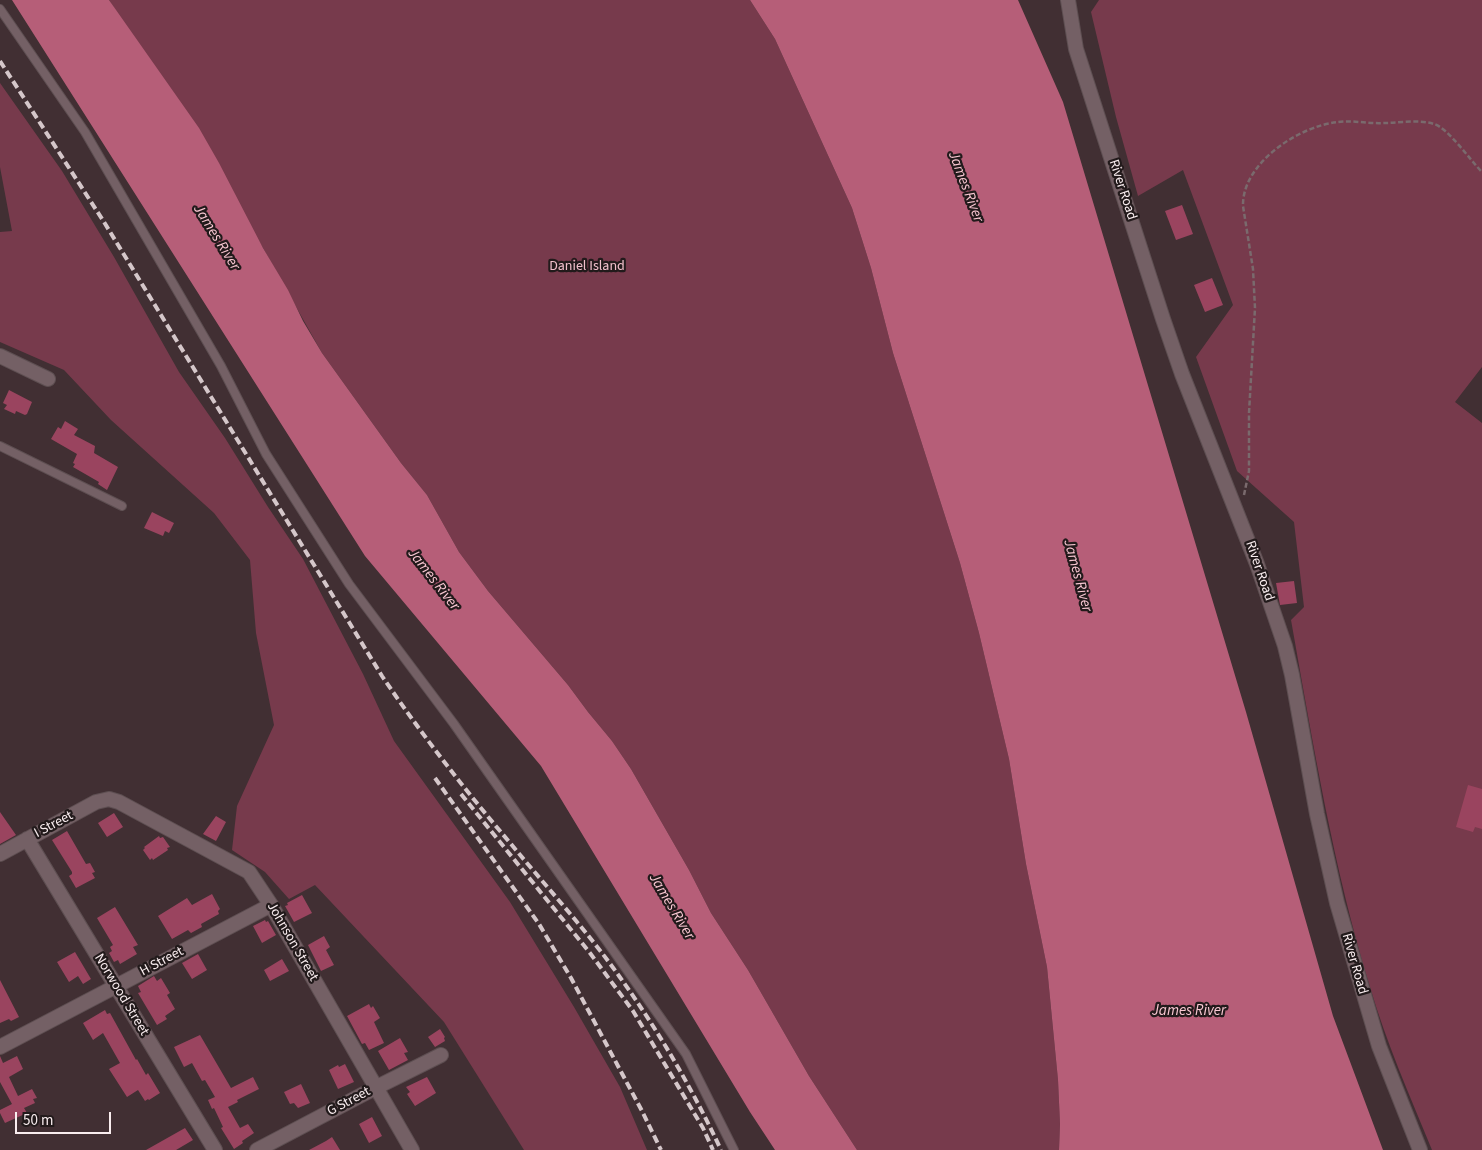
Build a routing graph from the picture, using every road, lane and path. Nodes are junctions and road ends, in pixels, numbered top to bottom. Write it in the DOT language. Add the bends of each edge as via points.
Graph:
graph roads {
  1 [pos="1068,0"];
  2 [pos="0,9"];
  3 [pos="1482,172"];
  4 [pos="0,356"];
  5 [pos="48,378"];
  6 [pos="0,446"];
  7 [pos="122,506"];
  8 [pos="1238,513"];
  9 [pos="109,799"];
  10 [pos="27,839"];
  11 [pos="0,854"];
  12 [pos="271,905"];
  13 [pos="116,987"];
  14 [pos="0,1047"];
  15 [pos="441,1055"];
  16 [pos="375,1088"];
  17 [pos="215,1150"];
  18 [pos="257,1150"];
  19 [pos="412,1150"];
  20 [pos="734,1150"];
  21 [pos="1420,1150"];
  1 -- 8 [label="street, River Road" via="1076,49 1163,319"];
  2 -- 20 [label="lane" via="86,132 221,366 266,454 344,576 454,724 686,1054"];
  3 -- 8 [label="path" via="1444,129 1435,124 1350,121 1303,131 1286,141 1252,175 1246,185 1243,206 1253,269 1255,308 1248,471 1246,491"];
  4 -- 5 [label="street"];
  6 -- 7 [label="lane"];
  8 -- 21 [label="street, River Road" via="1290,668 1317,814 1357,974 1379,1046"];
  9 -- 10 [label="street, I Street" via="96,802"];
  9 -- 12 [label="street, Johnson Street" via="249,872"];
  10 -- 11 [label="street, I Street"];
  10 -- 13 [label="street, Norwood Street"];
  12 -- 13 [label="street, H Street"];
  12 -- 16 [label="street, Johnson Street"];
  13 -- 14 [label="street, H Street"];
  13 -- 17 [label="street, Norwood Street"];
  15 -- 16 [label="street, G Street"];
  16 -- 18 [label="street, G Street"];
  16 -- 19 [label="street, Johnson Street"];
}
